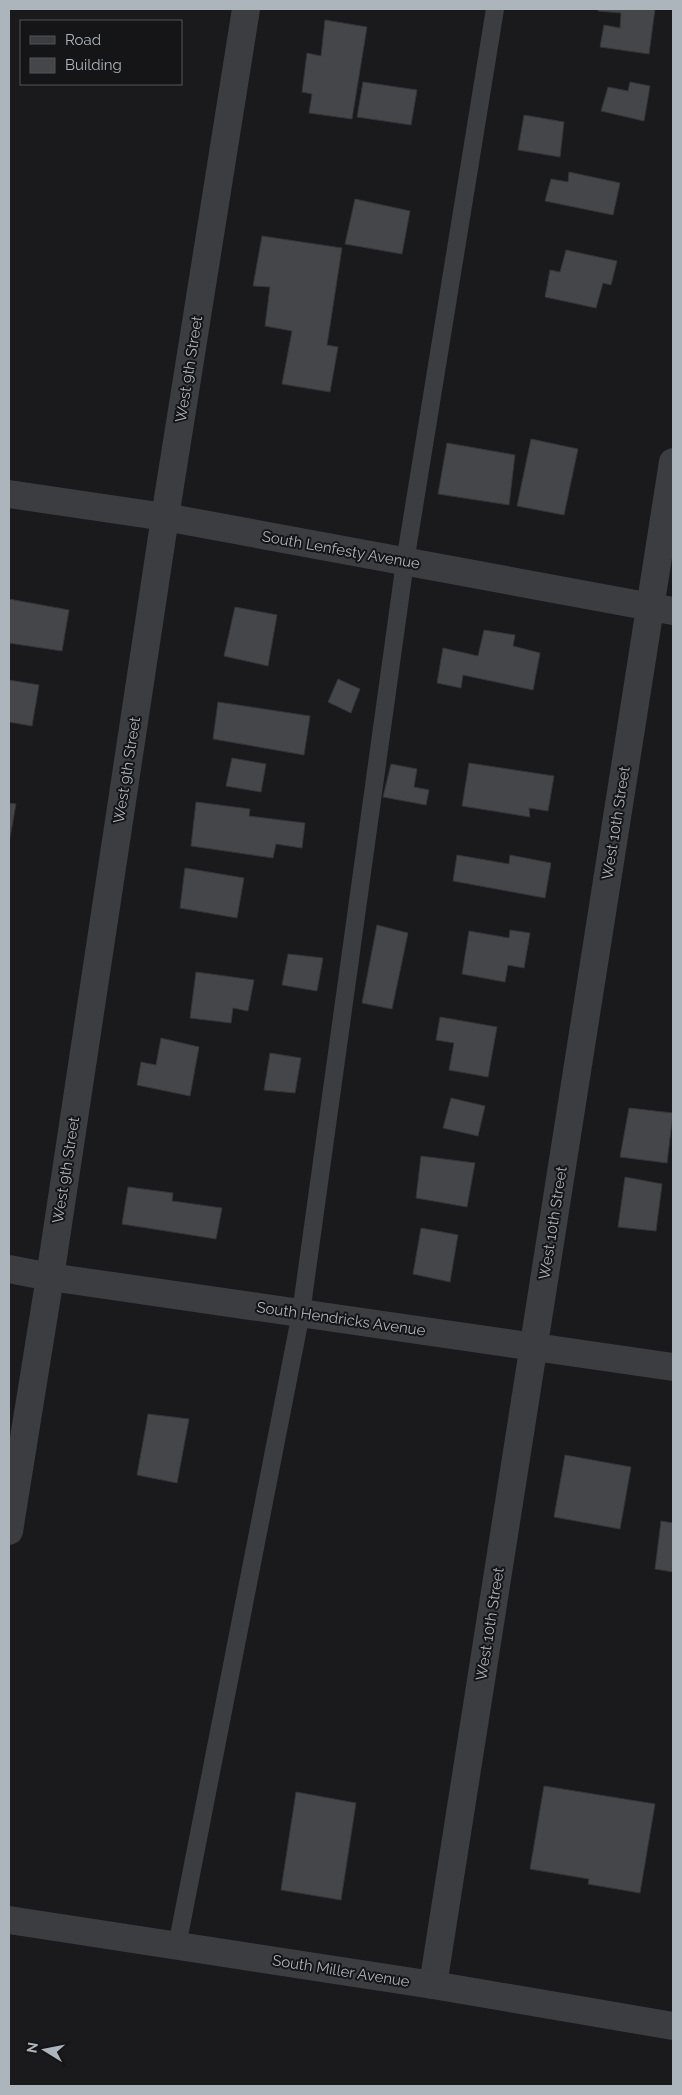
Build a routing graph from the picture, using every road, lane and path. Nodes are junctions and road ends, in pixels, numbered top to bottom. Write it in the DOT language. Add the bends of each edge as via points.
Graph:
graph roads {
  1 [pos="246,9"];
  2 [pos="496,9"];
  3 [pos="673,462"];
  4 [pos="9,494"];
  5 [pos="165,517"];
  6 [pos="405,562"];
  7 [pos="662,609"];
  8 [pos="9,1269"];
  9 [pos="50,1277"];
  10 [pos="301,1313"];
  11 [pos="533,1347"];
  12 [pos="673,1366"];
  13 [pos="9,1531"];
  14 [pos="9,1920"];
  15 [pos="177,1946"];
  16 [pos="433,1985"];
  17 [pos="673,2026"];
  1 -- 5 [label="street, West 9th Street"];
  2 -- 6 [label="lane"];
  3 -- 7 [label="street, West 10th Street"];
  4 -- 5 [label="street, South Lenfesty Avenue"];
  5 -- 6 [label="street, South Lenfesty Avenue"];
  5 -- 9 [label="street, West 9th Street"];
  6 -- 7 [label="street, South Lenfesty Avenue"];
  6 -- 10 [label="lane"];
  7 -- 11 [label="street, West 10th Street"];
  8 -- 9 [label="street, South Hendricks Avenue"];
  9 -- 10 [label="street, South Hendricks Avenue"];
  9 -- 13 [label="street, West 9th Street"];
  10 -- 11 [label="street, South Hendricks Avenue"];
  10 -- 15 [label="lane"];
  11 -- 12 [label="street, South Hendricks Avenue"];
  11 -- 16 [label="street, West 10th Street"];
  14 -- 15 [label="street, South Miller Avenue"];
  15 -- 16 [label="street, South Miller Avenue"];
  16 -- 17 [label="street, South Miller Avenue"];
}
